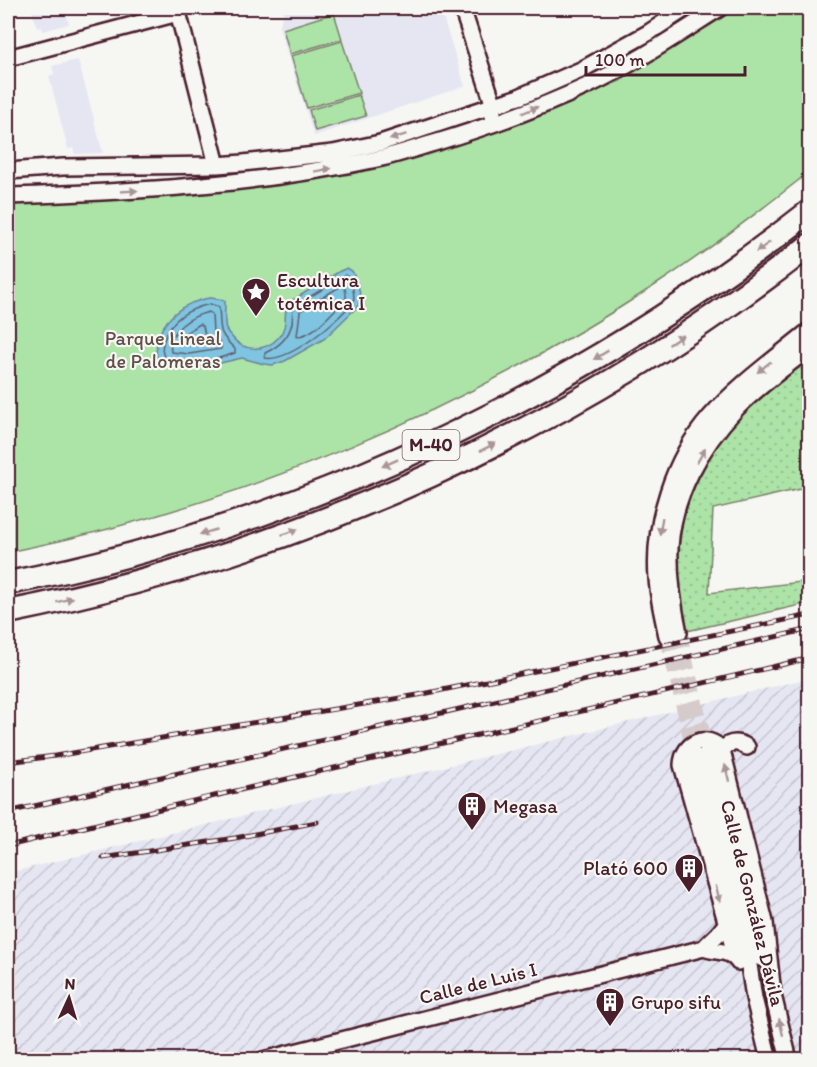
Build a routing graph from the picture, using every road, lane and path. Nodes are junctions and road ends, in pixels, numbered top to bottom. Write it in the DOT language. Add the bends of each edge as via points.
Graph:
graph roads {
  1 [pos="462,8"];
  2 [pos="686,8"];
  3 [pos="720,8"];
  4 [pos="178,10"];
  5 [pos="8,58"];
  6 [pos="494,106"];
  7 [pos="385,157"];
  8 [pos="217,165"];
  9 [pos="136,166"];
  10 [pos="26,169"];
  11 [pos="8,171"];
  12 [pos="8,191"];
  13 [pos="95,192"];
  14 [pos="8,196"];
  15 [pos="810,211"];
  16 [pos="810,245"];
  17 [pos="810,330"];
  18 [pos="810,347"];
  19 [pos="8,583"];
  20 [pos="8,612"];
  21 [pos="747,747"];
  22 [pos="708,753"];
  23 [pos="726,922"];
  24 [pos="704,948"];
  25 [pos="736,957"];
  26 [pos="754,998"];
  27 [pos="263,1059"];
  28 [pos="769,1059"];
  29 [pos="789,1059"];
  1 -- 6 [label="street"];
  2 -- 6 [label="street" via="580,70"];
  7 -- 3 [label="street, one-way" via="469,133 589,85"];
  4 -- 5 [label="street"];
  4 -- 8 [label="street"];
  6 -- 7 [label="street" via="492,117"];
  6 -- 8 [label="street, one-way" via="380,143 283,160"];
  13 -- 7 [label="street, one-way" via="291,175"];
  8 -- 9 [label="street"];
  9 -- 10 [label="street"];
  9 -- 13 [label="street" via="80,175 78,189"];
  10 -- 11 [label="street"];
  10 -- 12 [label="street" via="50,171 50,185"];
  13 -- 14 [label="street"];
  15 -- 19 [label="highway, M-40, one-way" via="637,333 444,439 223,527 108,561"];
  20 -- 16 [label="highway, M-40, one-way" via="134,582 229,553 378,498 453,464 539,421 660,350"];
  17 -- 18 [label="street, one-way" via="733,392 709,417 676,471 664,506 657,553 657,578 673,635 670,546 688,478 702,452 737,408"];
  21 -- 22 [label="street" via="735,743"];
  22 -- 23 [label="street, Calle de González Dávila, one-way" via="714,743 700,741 691,745 682,757 682,765"];
  22 -- 26 [label="street, Calle de González Dávila"];
  29 -- 22 [label="street, Calle de González Dávila, one-way" via="773,994 765,922"];
  23 -- 24 [label="street"];
  23 -- 25 [label="street, Calle de González Dávila"];
  24 -- 25 [label="street, Calle de Luis I"];
  24 -- 27 [label="street, Calle de Luis I"];
  25 -- 26 [label="street"];
  26 -- 28 [label="street, Calle de González Dávila"];
}
